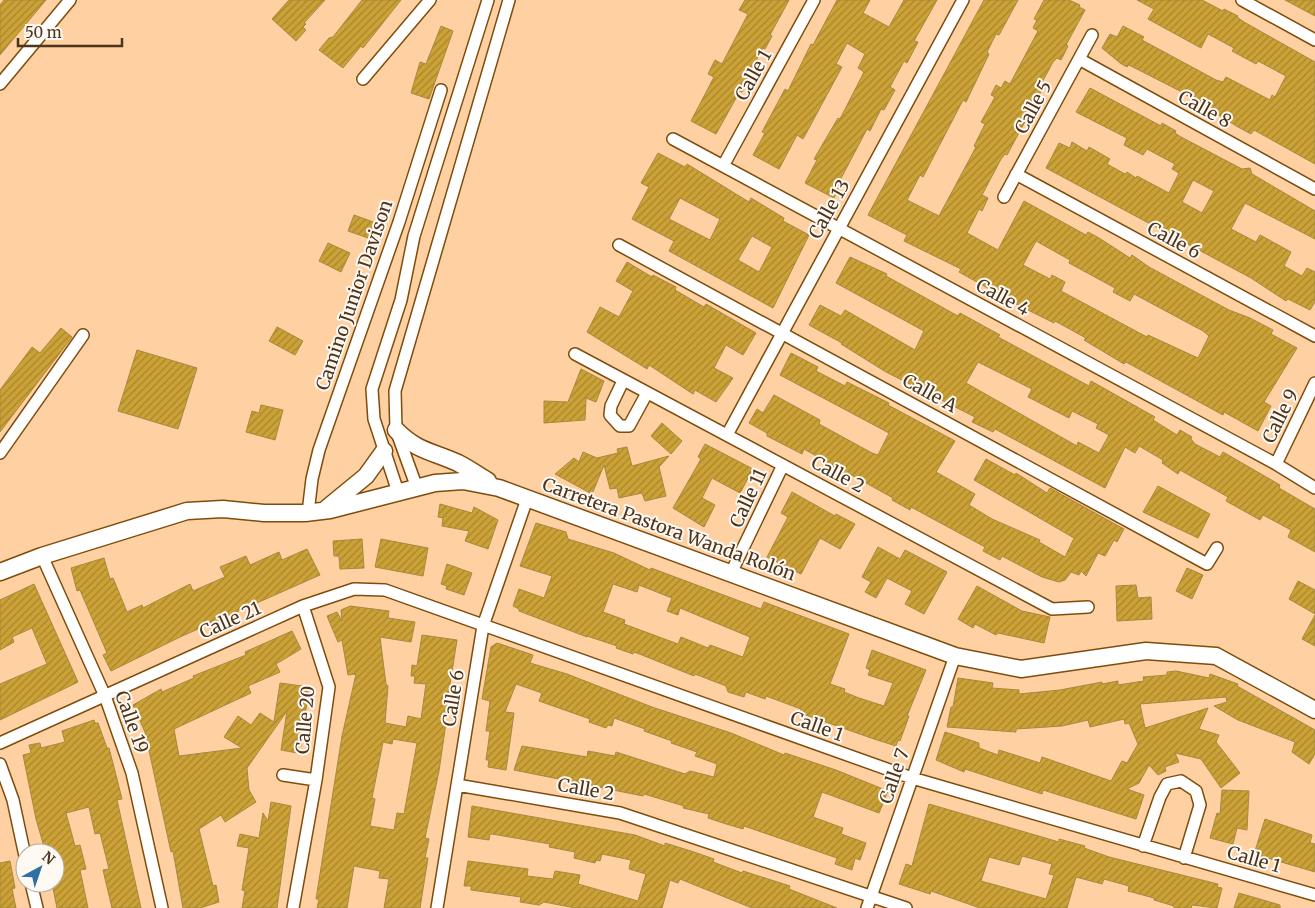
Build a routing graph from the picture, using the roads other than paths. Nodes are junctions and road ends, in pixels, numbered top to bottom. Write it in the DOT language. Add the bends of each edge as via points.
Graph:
graph roads {
  1 [pos="70,0"];
  2 [pos="430,0"];
  3 [pos="488,0"];
  4 [pos="510,0"];
  5 [pos="814,0"];
  6 [pos="963,0"];
  7 [pos="1242,0"];
  8 [pos="1092,35"];
  9 [pos="1315,40"];
  10 [pos="1078,59"];
  11 [pos="363,79"];
  12 [pos="0,84"];
  13 [pos="442,90"];
  14 [pos="673,139"];
  15 [pos="723,166"];
  16 [pos="1016,174"];
  17 [pos="1315,190"];
  18 [pos="1004,197"];
  19 [pos="838,228"];
  20 [pos="619,244"];
  21 [pos="782,332"];
  22 [pos="82,335"];
  23 [pos="1315,336"];
  24 [pos="575,354"];
  25 [pos="623,380"];
  26 [pos="1315,383"];
  27 [pos="647,393"];
  28 [pos="396,430"];
  29 [pos="727,435"];
  30 [pos="384,451"];
  31 [pos="0,453"];
  32 [pos="1276,464"];
  33 [pos="783,465"];
  34 [pos="417,488"];
  35 [pos="499,488"];
  36 [pos="1315,488"];
  37 [pos="398,492"];
  38 [pos="527,499"];
  39 [pos="315,512"];
  40 [pos="1217,548"];
  41 [pos="42,556"];
  42 [pos="0,572"];
  43 [pos="731,573"];
  44 [pos="303,606"];
  45 [pos="1088,607"];
  46 [pos="483,626"];
  47 [pos="955,656"];
  48 [pos="105,696"];
  49 [pos="1315,710"];
  50 [pos="0,743"];
  51 [pos="0,764"];
  52 [pos="283,775"];
  53 [pos="912,778"];
  54 [pos="316,780"];
  55 [pos="456,785"];
  56 [pos="22,843"];
  57 [pos="1144,846"];
  58 [pos="1184,858"];
  59 [pos="33,893"];
  60 [pos="1315,895"];
  61 [pos="868,903"];
  62 [pos="37,908"];
  63 [pos="162,908"];
  64 [pos="293,908"];
  65 [pos="437,908"];
  66 [pos="906,908"];
  1 -- 12 [label="street"];
  2 -- 11 [label="street"];
  3 -- 30 [label="street" via="414,236 401,300 372,390 374,419"];
  4 -- 28 [label="street" via="395,391"];
  5 -- 15 [label="street, Calle 1"];
  6 -- 19 [label="street, Calle 13"];
  7 -- 9 [label="street"];
  8 -- 10 [label="street, Calle 5"];
  10 -- 16 [label="street, Calle 5"];
  10 -- 17 [label="street, Calle 8"];
  13 -- 39 [label="street, Camino Junior Davison" via="319,450 312,479"];
  14 -- 15 [label="street, Calle 4"];
  15 -- 19 [label="street, Calle 4"];
  16 -- 18 [label="street, Calle 5"];
  16 -- 23 [label="street, Calle 6"];
  19 -- 21 [label="street, Calle 13"];
  19 -- 32 [label="street, Calle 4"];
  20 -- 21 [label="street, Calle A"];
  21 -- 29 [label="street, Calle 13"];
  21 -- 40 [label="street, Calle A" via="1207,564"];
  22 -- 31 [label="street"];
  24 -- 25 [label="street, Calle 2"];
  25 -- 27 [label="street, Calle 2"];
  25 -- 27 [label="street" via="610,415 620,426 629,426"];
  26 -- 32 [label="street, Calle 9"];
  27 -- 29 [label="street, Calle 2"];
  28 -- 34 [label="street"];
  28 -- 35 [label="street" via="423,451 457,463"];
  29 -- 33 [label="street, Calle 2"];
  30 -- 37 [label="street"];
  30 -- 39 [label="street" via="366,476"];
  32 -- 36 [label="street, Calle 4"];
  33 -- 43 [label="street, Calle 11"];
  33 -- 45 [label="street, Calle 2" via="1052,609"];
  34 -- 35 [label="street, Carretera Pastora Wanda Rolón" via="463,481"];
  34 -- 37 [label="street, Carretera Pastora Wanda Rolón"];
  35 -- 38 [label="street, Carretera Pastora Wanda Rolón"];
  37 -- 39 [label="street, Carretera Pastora Wanda Rolón"];
  38 -- 43 [label="street, Carretera Pastora Wanda Rolón"];
  38 -- 46 [label="street, Calle 6"];
  39 -- 41 [label="street, Carretera Pastora Wanda Rolón" via="187,511"];
  41 -- 42 [label="street, Carretera Pastora Wanda Rolón"];
  41 -- 48 [label="street, Calle 19"];
  43 -- 47 [label="street, Carretera Pastora Wanda Rolón"];
  44 -- 46 [label="street, Calle 21" via="354,589 385,590"];
  44 -- 48 [label="street, Calle 21"];
  44 -- 54 [label="street, Calle 20" via="329,687"];
  46 -- 53 [label="street, Calle 1"];
  46 -- 55 [label="street, Calle 6"];
  47 -- 49 [label="street, Carretera Pastora Wanda Rolón" via="1020,670 1146,651 1216,656"];
  47 -- 53 [label="street, Calle 7"];
  48 -- 50 [label="street, Calle 21"];
  48 -- 63 [label="street, Calle 19" via="132,773"];
  51 -- 56 [label="street"];
  52 -- 54 [label="street, Calle 20"];
  53 -- 57 [label="street, Calle 1"];
  53 -- 61 [label="street, Calle 7"];
  54 -- 64 [label="street, Calle 20"];
  55 -- 61 [label="street, Calle 2" via="620,813"];
  55 -- 65 [label="street, Calle 6"];
  57 -- 58 [label="street, Calle 1"];
  57 -- 58 [label="street" via="1167,784 1181,781 1196,790 1200,805"];
  58 -- 60 [label="street, Calle 1"];
  59 -- 62 [label="street"];
  61 -- 66 [label="street, Calle 2"];
}
